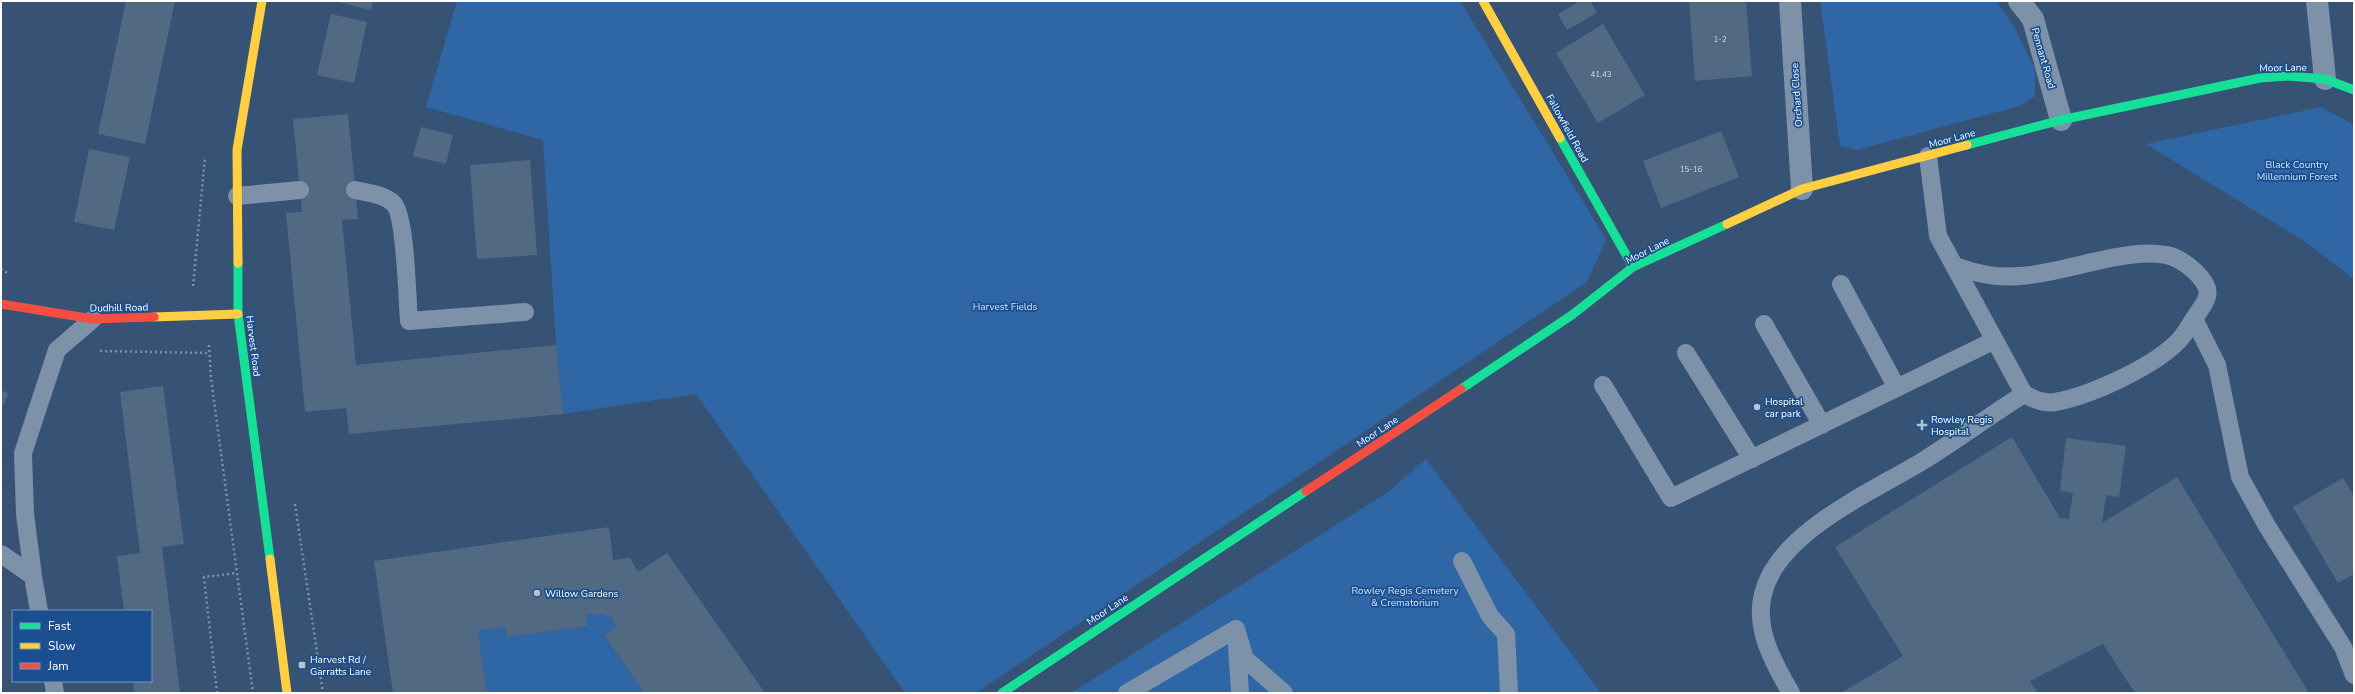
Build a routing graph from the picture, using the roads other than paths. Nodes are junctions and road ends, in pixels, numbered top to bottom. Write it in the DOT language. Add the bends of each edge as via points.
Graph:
graph roads {
  1 [pos="262,1"];
  2 [pos="1484,1"];
  3 [pos="1790,1"];
  4 [pos="2019,1"];
  5 [pos="2317,1"];
  6 [pos="2325,79"];
  7 [pos="2354,90"];
  8 [pos="2061,120"];
  9 [pos="1928,156"];
  10 [pos="1802,189"];
  11 [pos="300,190"];
  12 [pos="355,190"];
  13 [pos="237,196"];
  14 [pos="1955,266"];
  15 [pos="1633,267"];
  16 [pos="1841,284"];
  17 [pos="1,304"];
  18 [pos="525,312"];
  19 [pos="238,314"];
  20 [pos="93,319"];
  21 [pos="2194,319"];
  22 [pos="1764,324"];
  23 [pos="1994,341"];
  24 [pos="1686,353"];
  25 [pos="1603,385"];
  26 [pos="1897,388"];
  27 [pos="2024,394"];
  28 [pos="1822,425"];
  29 [pos="1752,459"];
  30 [pos="1,554"];
  31 [pos="1462,561"];
  32 [pos="33,576"];
  33 [pos="39,610"];
  34 [pos="1236,629"];
  35 [pos="2354,675"];
  36 [pos="53,682"];
  37 [pos="55,693"];
  38 [pos="287,693"];
  39 [pos="1002,693"];
  40 [pos="1127,693"];
  41 [pos="1240,693"];
  42 [pos="1284,693"];
  43 [pos="1508,693"];
  44 [pos="1791,693"];
  1 -- 13 [label="street, Harvest Road" via="237,150"];
  2 -- 15 [label="street, Fallowfield Road"];
  3 -- 10 [label="street, Orchard Close"];
  4 -- 8 [label="street, Pennant Road" via="2033,19"];
  5 -- 6 [label="street"];
  6 -- 7 [label="street, Moor Lane"];
  6 -- 8 [label="street, Moor Lane" via="2288,76 2260,78"];
  8 -- 9 [label="street, Moor Lane"];
  9 -- 10 [label="street, Moor Lane"];
  9 -- 14 [label="lane" via="1938,236"];
  10 -- 15 [label="street, Moor Lane"];
  11 -- 13 [label="lane"];
  12 -- 18 [label="lane" via="377,195 394,203 402,222 409,321"];
  13 -- 19 [label="street, Harvest Road"];
  14 -- 21 [label="lane" via="1980,275 2020,276 2142,254 2168,255 2186,265 2207,286 2207,299"];
  14 -- 23 [label="lane"];
  15 -- 39 [label="street, Moor Lane" via="1572,315"];
  16 -- 26 [label="lane"];
  17 -- 20 [label="street, Dudhill Road"];
  19 -- 20 [label="street, Dudhill Road"];
  19 -- 38 [label="street, Harvest Road"];
  20 -- 32 [label="lane" via="57,350 22,453 25,514"];
  21 -- 27 [label="lane" via="2181,339 2162,354 2125,377 2093,392 2054,402 2038,402"];
  21 -- 35 [label="lane" via="2217,365 2240,477 2267,526 2343,647"];
  22 -- 28 [label="lane"];
  23 -- 26 [label="lane"];
  23 -- 27 [label="lane"];
  24 -- 29 [label="lane"];
  25 -- 29 [label="lane" via="1671,498"];
  26 -- 28 [label="lane"];
  27 -- 44 [label="lane" via="1813,527 1778,560 1762,595 1761,618 1765,640 1774,664"];
  28 -- 29 [label="lane"];
  30 -- 32 [label="lane"];
  31 -- 43 [label="lane" via="1490,616 1506,634"];
  32 -- 33 [label="lane"];
  34 -- 40 [label="lane"];
  34 -- 41 [label="lane"];
  34 -- 42 [label="lane" via="1245,659"];
  36 -- 37 [label="lane"];
}
